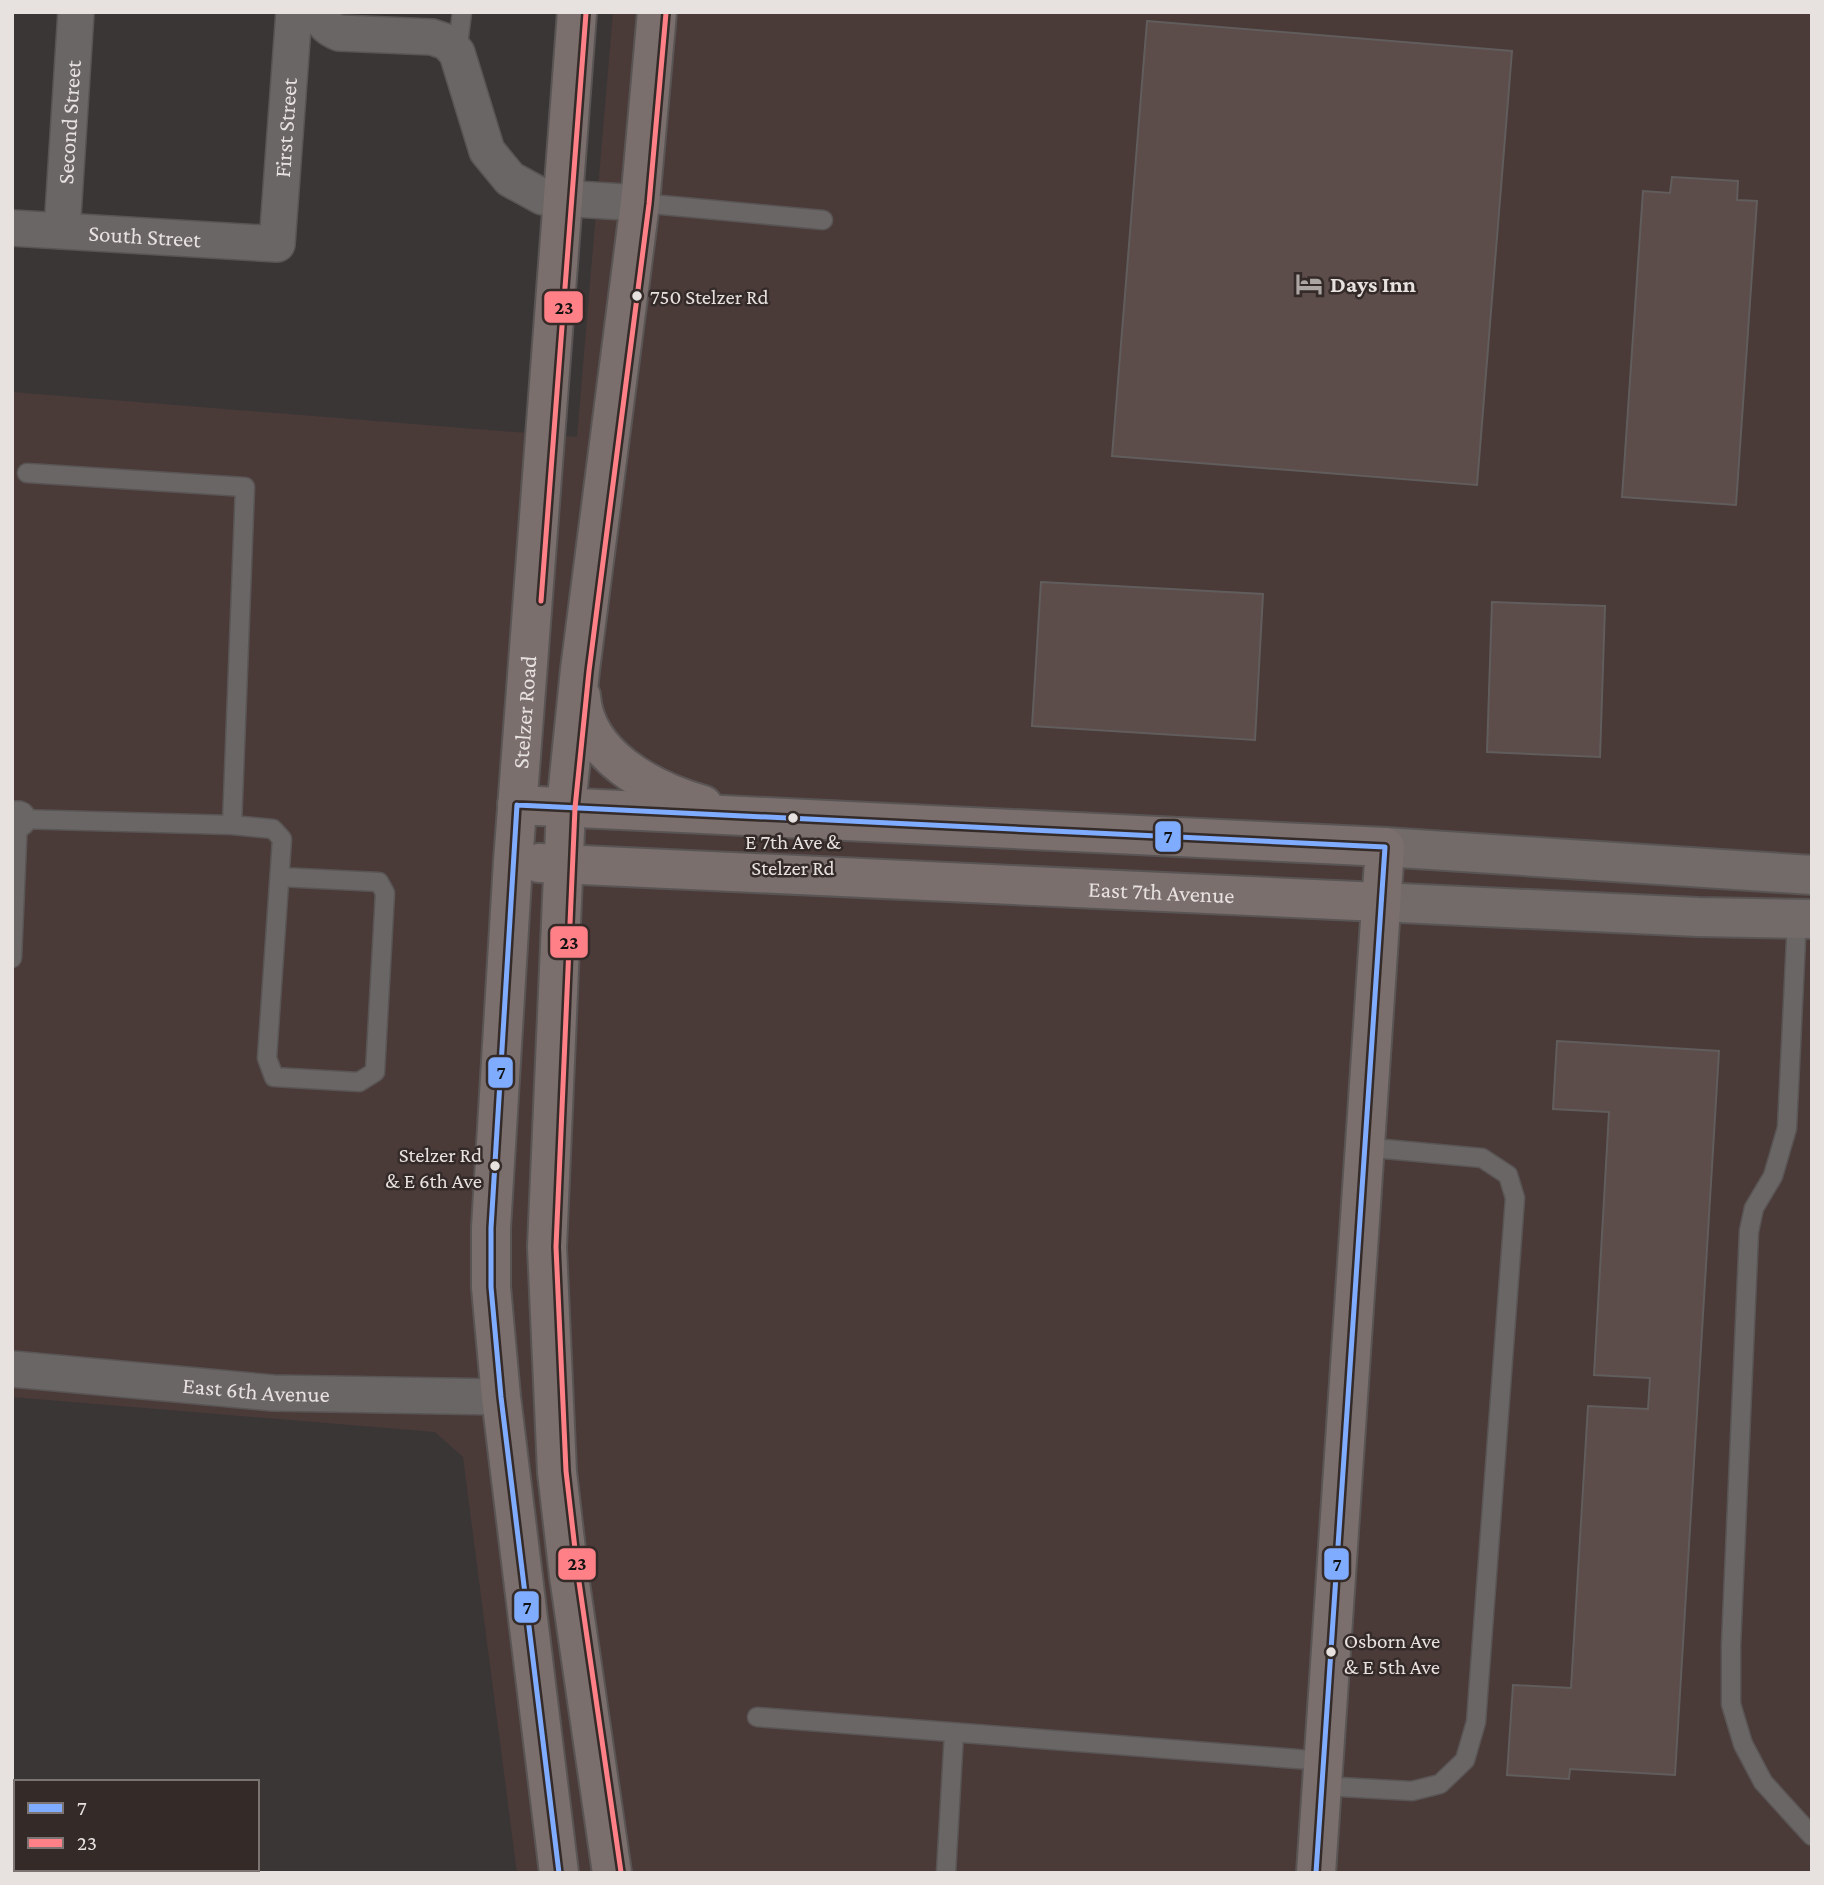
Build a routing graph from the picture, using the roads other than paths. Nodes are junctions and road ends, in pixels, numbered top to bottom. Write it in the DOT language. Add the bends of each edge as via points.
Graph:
graph roads {
  1 [pos="76,12"];
  2 [pos="294,12"];
  3 [pos="321,12"];
  4 [pos="462,12"];
  5 [pos="576,12"];
  6 [pos="657,12"];
  7 [pos="457,53"];
  8 [pos="562,198"];
  9 [pos="640,204"];
  10 [pos="822,220"];
  11 [pos="12,228"];
  12 [pos="62,230"];
  13 [pos="278,244"];
  14 [pos="27,473"];
  15 [pos="580,670"];
  16 [pos="517,805"];
  17 [pos="566,807"];
  18 [pos="15,819"];
  19 [pos="798,820"];
  20 [pos="232,825"];
  21 [pos="1385,847"];
  22 [pos="513,862"];
  23 [pos="563,864"];
  24 [pos="1812,875"];
  25 [pos="279,877"];
  26 [pos="1380,902"];
  27 [pos="1804,919"];
  28 [pos="12,958"];
  29 [pos="1363,1147"];
  30 [pos="12,1369"];
  31 [pos="501,1397"];
  32 [pos="757,1717"];
  33 [pos="954,1732"];
  34 [pos="1322,1774"];
  35 [pos="1812,1836"];
  36 [pos="559,1873"];
  37 [pos="612,1873"];
  38 [pos="946,1873"];
  39 [pos="1316,1873"];
  1 -- 12 [label="street, Second Street"];
  2 -- 13 [label="street, First Street"];
  3 -- 7 [label="street" via="328,28 339,33 432,37 447,42"];
  4 -- 7 [label="lane"];
  5 -- 8 [label="main road, Stelzer Road"];
  6 -- 9 [label="main road"];
  7 -- 8 [label="street" via="487,150 510,179 543,197"];
  8 -- 9 [label="street"];
  8 -- 16 [label="main road, Stelzer Road"];
  9 -- 10 [label="lane"];
  9 -- 15 [label="main road"];
  11 -- 12 [label="street, South Street"];
  12 -- 13 [label="street, South Street"];
  14 -- 20 [label="lane" via="245,487"];
  15 -- 17 [label="main road"];
  15 -- 19 [label="main road" via="588,725 603,749 621,765 693,802"];
  16 -- 17 [label="main road"];
  16 -- 22 [label="main road, Stelzer Road"];
  17 -- 19 [label="main road"];
  17 -- 23 [label="main road"];
  18 -- 20 [label="lane"];
  18 -- 28 [label="lane"];
  19 -- 21 [label="main road"];
  20 -- 25 [label="lane" via="273,829 282,839"];
  21 -- 24 [label="street"];
  21 -- 26 [label="main road"];
  22 -- 23 [label="main road, East 7th Avenue"];
  22 -- 31 [label="main road, Stelzer Road" via="491,1228"];
  23 -- 26 [label="main road, East 7th Avenue"];
  23 -- 37 [label="main road" via="547,1247 550,1356 569,1576"];
  25 -- 25 [label="lane" via="267,1058 274,1077 359,1082 375,1072 385,893 379,882"];
  26 -- 27 [label="street, East 7th Avenue"];
  26 -- 29 [label="main road"];
  27 -- 35 [label="lane" via="1787,1128 1749,1231 1731,1704 1743,1744 1763,1782"];
  29 -- 34 [label="main road"];
  29 -- 34 [label="lane" via="1482,1158 1508,1175 1515,1198 1476,1722 1465,1760 1440,1784 1412,1791"];
  30 -- 31 [label="street, East 6th Avenue" via="273,1393"];
  31 -- 36 [label="main road, Stelzer Road"];
  32 -- 33 [label="lane"];
  33 -- 34 [label="lane"];
  33 -- 38 [label="lane"];
  34 -- 39 [label="main road"];
}
